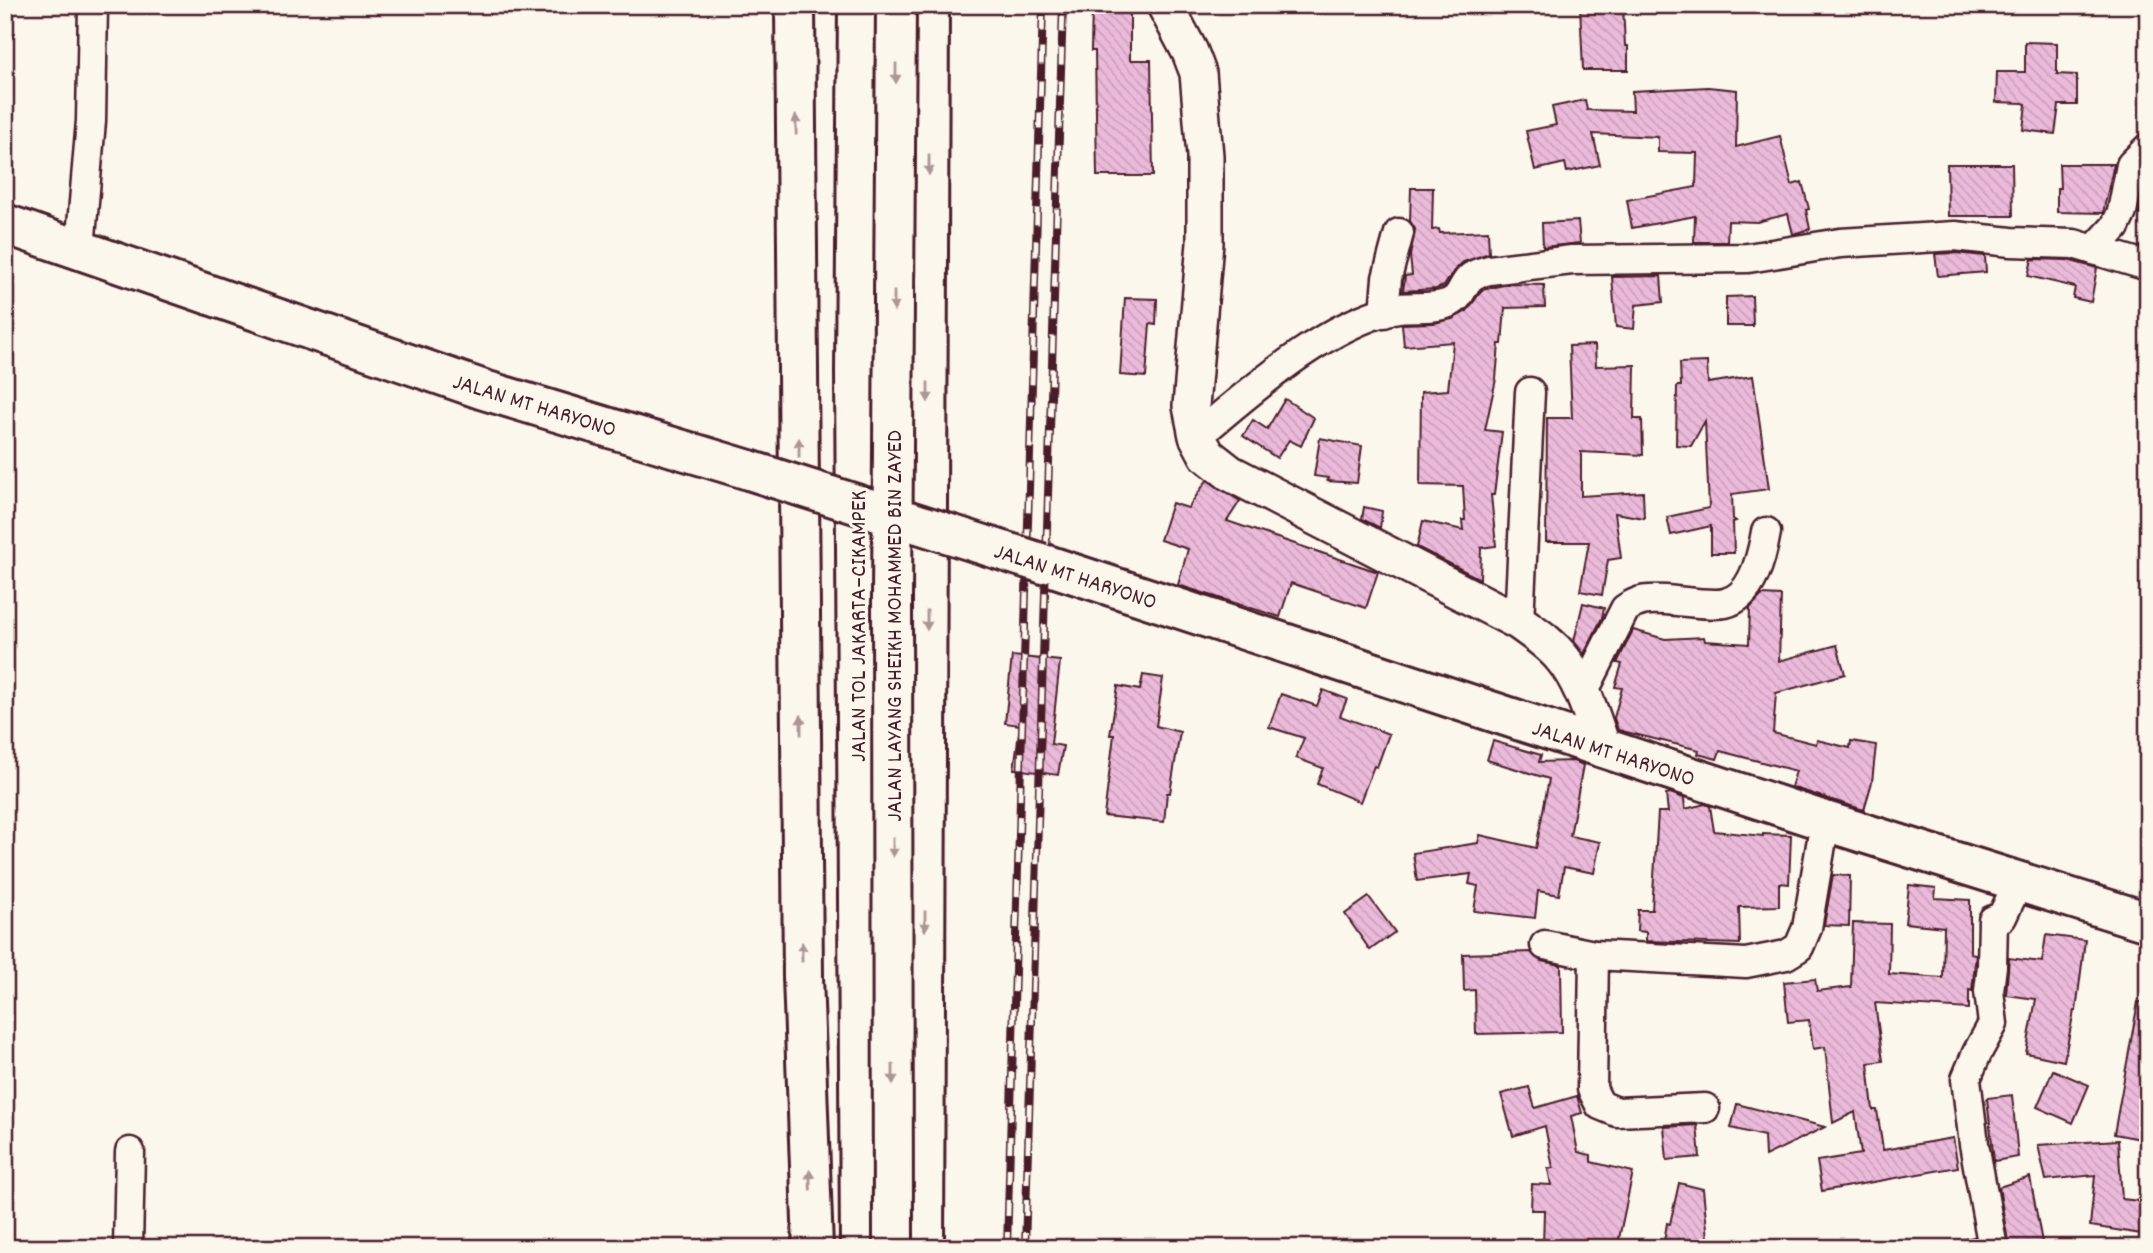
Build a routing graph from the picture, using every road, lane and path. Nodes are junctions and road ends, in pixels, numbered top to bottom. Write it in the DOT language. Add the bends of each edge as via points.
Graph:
graph roads {
  1 [pos="93,5"];
  2 [pos="795,5"];
  3 [pos="858,5"];
  4 [pos="871,5"];
  5 [pos="896,5"];
  6 [pos="929,5"];
  7 [pos="1165,5"];
  8 [pos="2148,148"];
  9 [pos="5,224"];
  10 [pos="1399,233"];
  11 [pos="80,248"];
  12 [pos="2094,250"];
  13 [pos="2148,266"];
  14 [pos="1384,313"];
  15 [pos="1530,392"];
  16 [pos="1197,436"];
  17 [pos="1766,532"];
  18 [pos="1519,622"];
  19 [pos="1583,693"];
  20 [pos="1603,748"];
  21 [pos="1825,821"];
  22 [pos="2018,883"];
  23 [pos="2148,922"];
  24 [pos="1545,944"];
  25 [pos="1594,956"];
  26 [pos="1705,1108"];
  27 [pos="130,1152"];
  28 [pos="128,1248"];
  29 [pos="813,1248"];
  30 [pos="860,1248"];
  31 [pos="867,1248"];
  32 [pos="893,1248"];
  33 [pos="924,1248"];
  34 [pos="1993,1248"];
  1 -- 11 [label="street" via="91,121"];
  29 -- 2 [label="main road, one-way" via="803,977"];
  3 -- 30 [label="main road, JALAN TOL JAKARTA–CIKAMPEK" via="855,400"];
  4 -- 31 [label="main road, JALAN LAYANG SHEIKH MOHAMMED BIN ZAYED"];
  5 -- 32 [label="main road, JALAN LAYANG SHEIKH MOHAMMED BIN ZAYED, one-way, bridge"];
  6 -- 33 [label="main road, one-way"];
  7 -- 16 [label="street" via="1198,73 1205,156 1205,243 1191,406"];
  8 -- 12 [label="street" via="2131,165 2115,227"];
  9 -- 11 [label="main road, JALAN MT HARYONO"];
  10 -- 14 [label="street" via="1387,278"];
  11 -- 20 [label="main road, JALAN MT HARYONO, bridge" via="484,390 1041,563"];
  12 -- 13 [label="street"];
  12 -- 14 [label="street" via="2074,244 1955,236 1840,243 1748,258 1572,260 1476,273 1458,299 1447,304"];
  14 -- 16 [label="street" via="1308,349"];
  15 -- 18 [label="street"];
  16 -- 18 [label="street" via="1207,455 1230,473"];
  17 -- 19 [label="street" via="1755,576 1725,604 1655,599 1637,600 1625,608"];
  18 -- 19 [label="street" via="1563,659"];
  19 -- 20 [label="street"];
  20 -- 21 [label="main road, JALAN MT HARYONO"];
  21 -- 22 [label="main road, JALAN MT HARYONO"];
  21 -- 25 [label="street" via="1807,928 1799,947 1786,956 1746,963"];
  22 -- 23 [label="main road, JALAN MT HARYONO"];
  22 -- 34 [label="street" via="2002,917 1993,920 1989,991 1993,1024 1966,1079"];
  24 -- 25 [label="street"];
  25 -- 26 [label="street" via="1592,1089 1600,1105 1617,1112"];
  27 -- 28 [label="street"];
}
